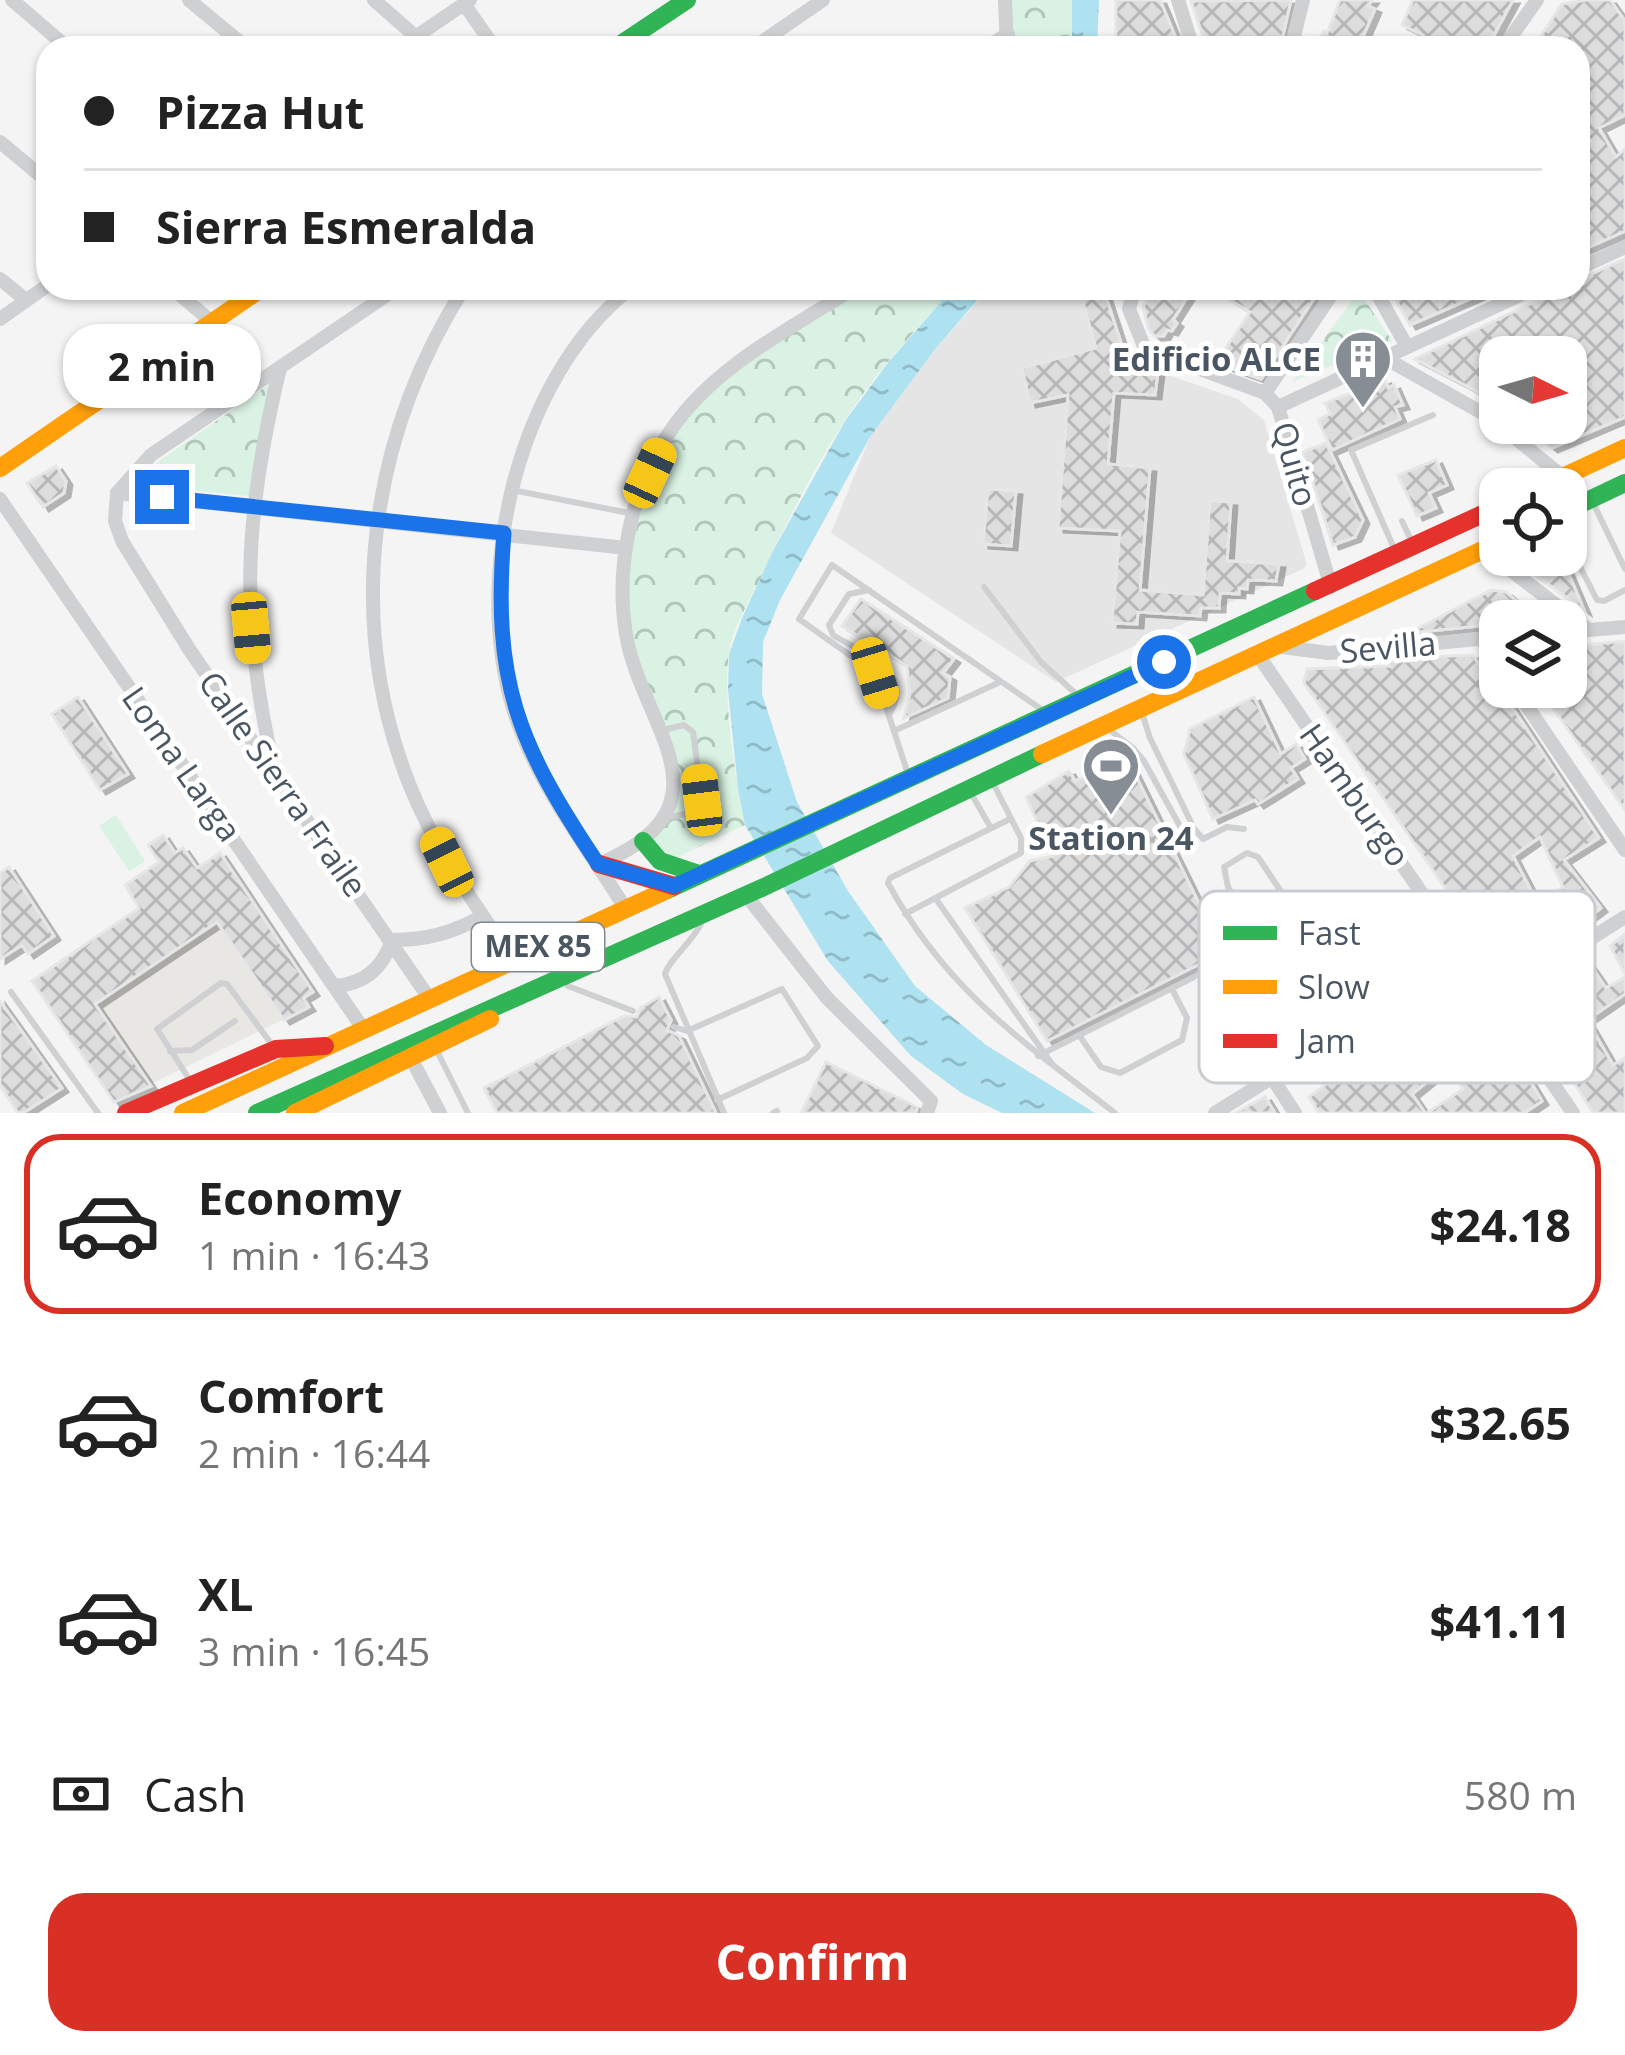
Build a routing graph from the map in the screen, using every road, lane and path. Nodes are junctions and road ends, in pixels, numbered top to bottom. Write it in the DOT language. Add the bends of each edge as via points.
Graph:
graph roads {
  1 [pos="12,0"];
  2 [pos="191,0"];
  3 [pos="374,0"];
  4 [pos="687,0"];
  5 [pos="823,0"];
  6 [pos="1005,0"];
  7 [pos="1178,0"];
  8 [pos="1304,0"];
  9 [pos="1537,0"];
  10 [pos="467,2"];
  11 [pos="54,36"];
  12 [pos="233,36"];
  13 [pos="415,36"];
  14 [pos="488,36"];
  15 [pos="633,36"];
  16 [pos="770,36"];
  17 [pos="1008,36"];
  18 [pos="1189,36"];
  19 [pos="1294,36"];
  20 [pos="1512,36"];
  21 [pos="0,142"];
  22 [pos="36,172"];
  23 [pos="1625,248"];
  24 [pos="1590,263"];
  25 [pos="0,279"];
  26 [pos="36,293"];
  27 [pos="26,300"];
  28 [pos="186,300"];
  29 [pos="244,300"];
  30 [pos="380,300"];
  31 [pos="457,300"];
  32 [pos="619,300"];
  33 [pos="835,300"];
  34 [pos="1133,300"];
  35 [pos="1328,300"];
  36 [pos="1381,300"];
  37 [pos="1508,300"];
  38 [pos="0,319"];
  39 [pos="212,322"];
  40 [pos="1406,345"];
  41 [pos="1383,357"];
  42 [pos="280,368"];
  43 [pos="1265,394"];
  44 [pos="1278,407"];
  45 [pos="1433,416"];
  46 [pos="1625,448"];
  47 [pos="0,468"];
  48 [pos="1552,468"];
  49 [pos="1582,468"];
  50 [pos="1625,482"];
  51 [pos="511,490"];
  52 [pos="117,493"];
  53 [pos="1591,498"];
  54 [pos="0,499"];
  55 [pos="1587,500"];
  56 [pos="252,507"];
  57 [pos="632,514"];
  58 [pos="1479,516"];
  59 [pos="378,520"];
  60 [pos="1402,521"];
  61 [pos="504,533"];
  62 [pos="626,548"];
  63 [pos="1405,551"];
  64 [pos="1479,551"];
  65 [pos="1625,569"];
  66 [pos="1527,576"];
  67 [pos="1585,576"];
  68 [pos="984,587"];
  69 [pos="1331,587"];
  70 [pos="873,590"];
  71 [pos="1625,590"];
  72 [pos="1625,627"];
  73 [pos="1589,630"];
  74 [pos="1479,638"];
  75 [pos="1267,651"];
  76 [pos="1000,682"];
  77 [pos="1082,699"];
  78 [pos="1140,706"];
  79 [pos="1528,708"];
  80 [pos="1049,714"];
  81 [pos="889,716"];
  82 [pos="1102,726"];
  83 [pos="663,730"];
  84 [pos="892,731"];
  85 [pos="274,771"];
  86 [pos="909,777"];
  87 [pos="990,778"];
  88 [pos="968,789"];
  89 [pos="663,818"];
  90 [pos="1010,819"];
  91 [pos="1191,825"];
  92 [pos="991,829"];
  93 [pos="1244,829"];
  94 [pos="644,841"];
  95 [pos="1625,850"];
  96 [pos="598,864"];
  97 [pos="699,874"];
  98 [pos="674,886"];
  99 [pos="755,891"];
  100 [pos="1230,891"];
  101 [pos="1282,891"];
  102 [pos="1424,891"];
  103 [pos="936,898"];
  104 [pos="625,908"];
  105 [pos="706,913"];
  106 [pos="905,914"];
  107 [pos="483,916"];
  108 [pos="1625,917"];
  109 [pos="1595,936"];
  110 [pos="392,940"];
  111 [pos="512,959"];
  112 [pos="1199,974"];
  113 [pos="553,980"];
  114 [pos="334,986"];
  115 [pos="1172,989"];
  116 [pos="11,992"];
  117 [pos="429,998"];
  118 [pos="509,999"];
  119 [pos="633,1011"];
  120 [pos="235,1021"];
  121 [pos="674,1027"];
  122 [pos="364,1030"];
  123 [pos="687,1031"];
  124 [pos="1079,1035"];
  125 [pos="330,1046"];
  126 [pos="435,1048"];
  127 [pos="276,1049"];
  128 [pos="170,1051"];
  129 [pos="408,1052"];
  130 [pos="1041,1054"];
  131 [pos="191,1083"];
  132 [pos="1260,1083"];
  133 [pos="1276,1083"];
  134 [pos="1554,1083"];
  135 [pos="717,1100"];
  136 [pos="98,1113"];
  137 [pos="126,1113"];
  138 [pos="183,1113"];
  139 [pos="257,1113"];
  140 [pos="295,1113"];
  141 [pos="440,1113"];
  142 [pos="468,1113"];
  143 [pos="724,1113"];
  144 [pos="928,1113"];
  145 [pos="1115,1113"];
  146 [pos="1215,1113"];
  147 [pos="1295,1113"];
  148 [pos="1574,1113"];
  1 -- 11 [label="street"];
  2 -- 12 [label="street"];
  3 -- 13 [label="street"];
  4 -- 15 [label="main road"];
  5 -- 16 [label="street"];
  6 -- 17 [label="street"];
  7 -- 18 [label="street"];
  8 -- 19 [label="street"];
  9 -- 20 [label="street"];
  10 -- 13 [label="street"];
  10 -- 14 [label="street"];
  21 -- 22 [label="street"];
  23 -- 24 [label="street"];
  25 -- 27 [label="street"];
  26 -- 27 [label="street"];
  27 -- 38 [label="street"];
  28 -- 39 [label="street"];
  29 -- 39 [label="main road"];
  30 -- 42 [label="street"];
  31 -- 59 [label="street" via="398,424"];
  32 -- 51 [label="street" via="559,370"];
  33 -- 57 [label="street" via="698,397 668,434"];
  34 -- 43 [label="street, Quito" via="1145,349"];
  35 -- 43 [label="street"];
  36 -- 40 [label="street"];
  37 -- 40 [label="street"];
  39 -- 47 [label="main road"];
  40 -- 41 [label="street"];
  41 -- 44 [label="street"];
  41 -- 48 [label="street" via="1490,418"];
  42 -- 52 [label="street" via="151,454"];
  42 -- 56 [label="street"];
  43 -- 44 [label="street, Quito"];
  44 -- 69 [label="street, Quito"];
  45 -- 63 [label="lane" via="1351,450"];
  46 -- 49 [label="main road"];
  50 -- 53 [label="main road"];
  51 -- 57 [label="lane"];
  51 -- 61 [label="street"];
  52 -- 56 [label="street"];
  52 -- 85 [label="street, Calle Sierra Fraile" via="122,541"];
  53 -- 55 [label="main road"];
  53 -- 65 [label="lane"];
  54 -- 114 [label="street, Loma Larga"];
  56 -- 59 [label="street"];
  56 -- 85 [label="street" via="252,645"];
  57 -- 62 [label="street"];
  58 -- 63 [label="main road"];
  59 -- 61 [label="street"];
  59 -- 107 [label="street" via="371,604 387,713 410,787"];
  60 -- 63 [label="lane"];
  61 -- 62 [label="street"];
  61 -- 96 [label="street" via="503,644 520,730"];
  62 -- 83 [label="street" via="625,632"];
  63 -- 69 [label="main road"];
  64 -- 75 [label="main road"];
  66 -- 73 [label="street"];
  67 -- 71 [label="lane" via="1597,599"];
  68 -- 77 [label="lane" via="1041,662"];
  69 -- 77 [label="main road"];
  70 -- 76 [label="lane"];
  70 -- 81 [label="lane" via="849,594 829,625 892,672 898,699"];
  70 -- 81 [label="lane" via="832,565 799,620 872,670"];
  72 -- 73 [label="street"];
  74 -- 75 [label="street, Sevilla"];
  75 -- 78 [label="main road"];
  75 -- 102 [label="street, Hamburgo"];
  76 -- 80 [label="lane"];
  76 -- 84 [label="lane"];
  77 -- 80 [label="main road"];
  78 -- 82 [label="main road"];
  78 -- 91 [label="lane"];
  79 -- 95 [label="street"];
  80 -- 86 [label="main road"];
  81 -- 84 [label="lane"];
  82 -- 87 [label="main road"];
  82 -- 91 [label="lane" via="1144,761 1181,829"];
  83 -- 89 [label="street" via="672,766"];
  83 -- 89 [label="lane" via="685,725 693,732 702,800 694,812"];
  84 -- 86 [label="lane"];
  85 -- 110 [label="street, Calle Sierra Fraile"];
  86 -- 97 [label="main road, MEX 85"];
  87 -- 88 [label="main road"];
  87 -- 90 [label="lane"];
  88 -- 92 [label="lane"];
  88 -- 99 [label="main road"];
  89 -- 94 [label="street"];
  90 -- 92 [label="lane"];
  90 -- 103 [label="lane" via="1021,853"];
  91 -- 93 [label="lane" via="1203,839 1227,826"];
  92 -- 106 [label="lane" via="890,878"];
  94 -- 96 [label="street"];
  94 -- 97 [label="main road" via="660,861"];
  96 -- 98 [label="main road"];
  96 -- 104 [label="street"];
  97 -- 98 [label="main road, MEX 85"];
  98 -- 104 [label="main road, MEX 85"];
  99 -- 105 [label="main road, MEX 85"];
  99 -- 144 [label="street" via="827,998 931,1101"];
  100 -- 101 [label="lane" via="1228,861 1247,853"];
  103 -- 106 [label="lane"];
  103 -- 130 [label="lane"];
  104 -- 111 [label="main road, MEX 85"];
  105 -- 113 [label="main road, MEX 85"];
  105 -- 123 [label="lane" via="665,971"];
  106 -- 130 [label="lane" via="967,994"];
  107 -- 110 [label="street" via="424,940"];
  107 -- 111 [label="street"];
  108 -- 109 [label="street"];
  110 -- 114 [label="street" via="372,973"];
  110 -- 117 [label="street, Calle Sierra Fraile"];
  111 -- 117 [label="main road, MEX 85"];
  112 -- 115 [label="lane"];
  113 -- 118 [label="main road, MEX 85"];
  113 -- 119 [label="lane"];
  114 -- 122 [label="street, Loma Larga"];
  115 -- 124 [label="lane"];
  115 -- 124 [label="lane" via="1187,1018 1185,1034 1123,1071 1101,1066"];
  116 -- 136 [label="lane"];
  117 -- 122 [label="main road, MEX 85"];
  118 -- 126 [label="main road" via="481,1025"];
  118 -- 129 [label="main road"];
  120 -- 128 [label="lane" via="193,1050"];
  121 -- 123 [label="lane"];
  122 -- 125 [label="main road, MEX 85"];
  123 -- 135 [label="lane"];
  123 -- 135 [label="lane" via="782,989 818,1046"];
  124 -- 130 [label="lane"];
  125 -- 127 [label="main road"];
  125 -- 138 [label="main road, MEX 85"];
  126 -- 129 [label="main road"];
  126 -- 142 [label="lane"];
  127 -- 128 [label="lane" via="224,982 157,1028"];
  127 -- 131 [label="main road"];
  128 -- 131 [label="lane"];
  129 -- 139 [label="main road"];
  129 -- 140 [label="main road"];
  129 -- 141 [label="street"];
  130 -- 145 [label="lane"];
  131 -- 137 [label="main road"];
  132 -- 146 [label="street"];
  133 -- 147 [label="street"];
  134 -- 148 [label="street, Hamburgo"];
  135 -- 143 [label="lane"];
}
